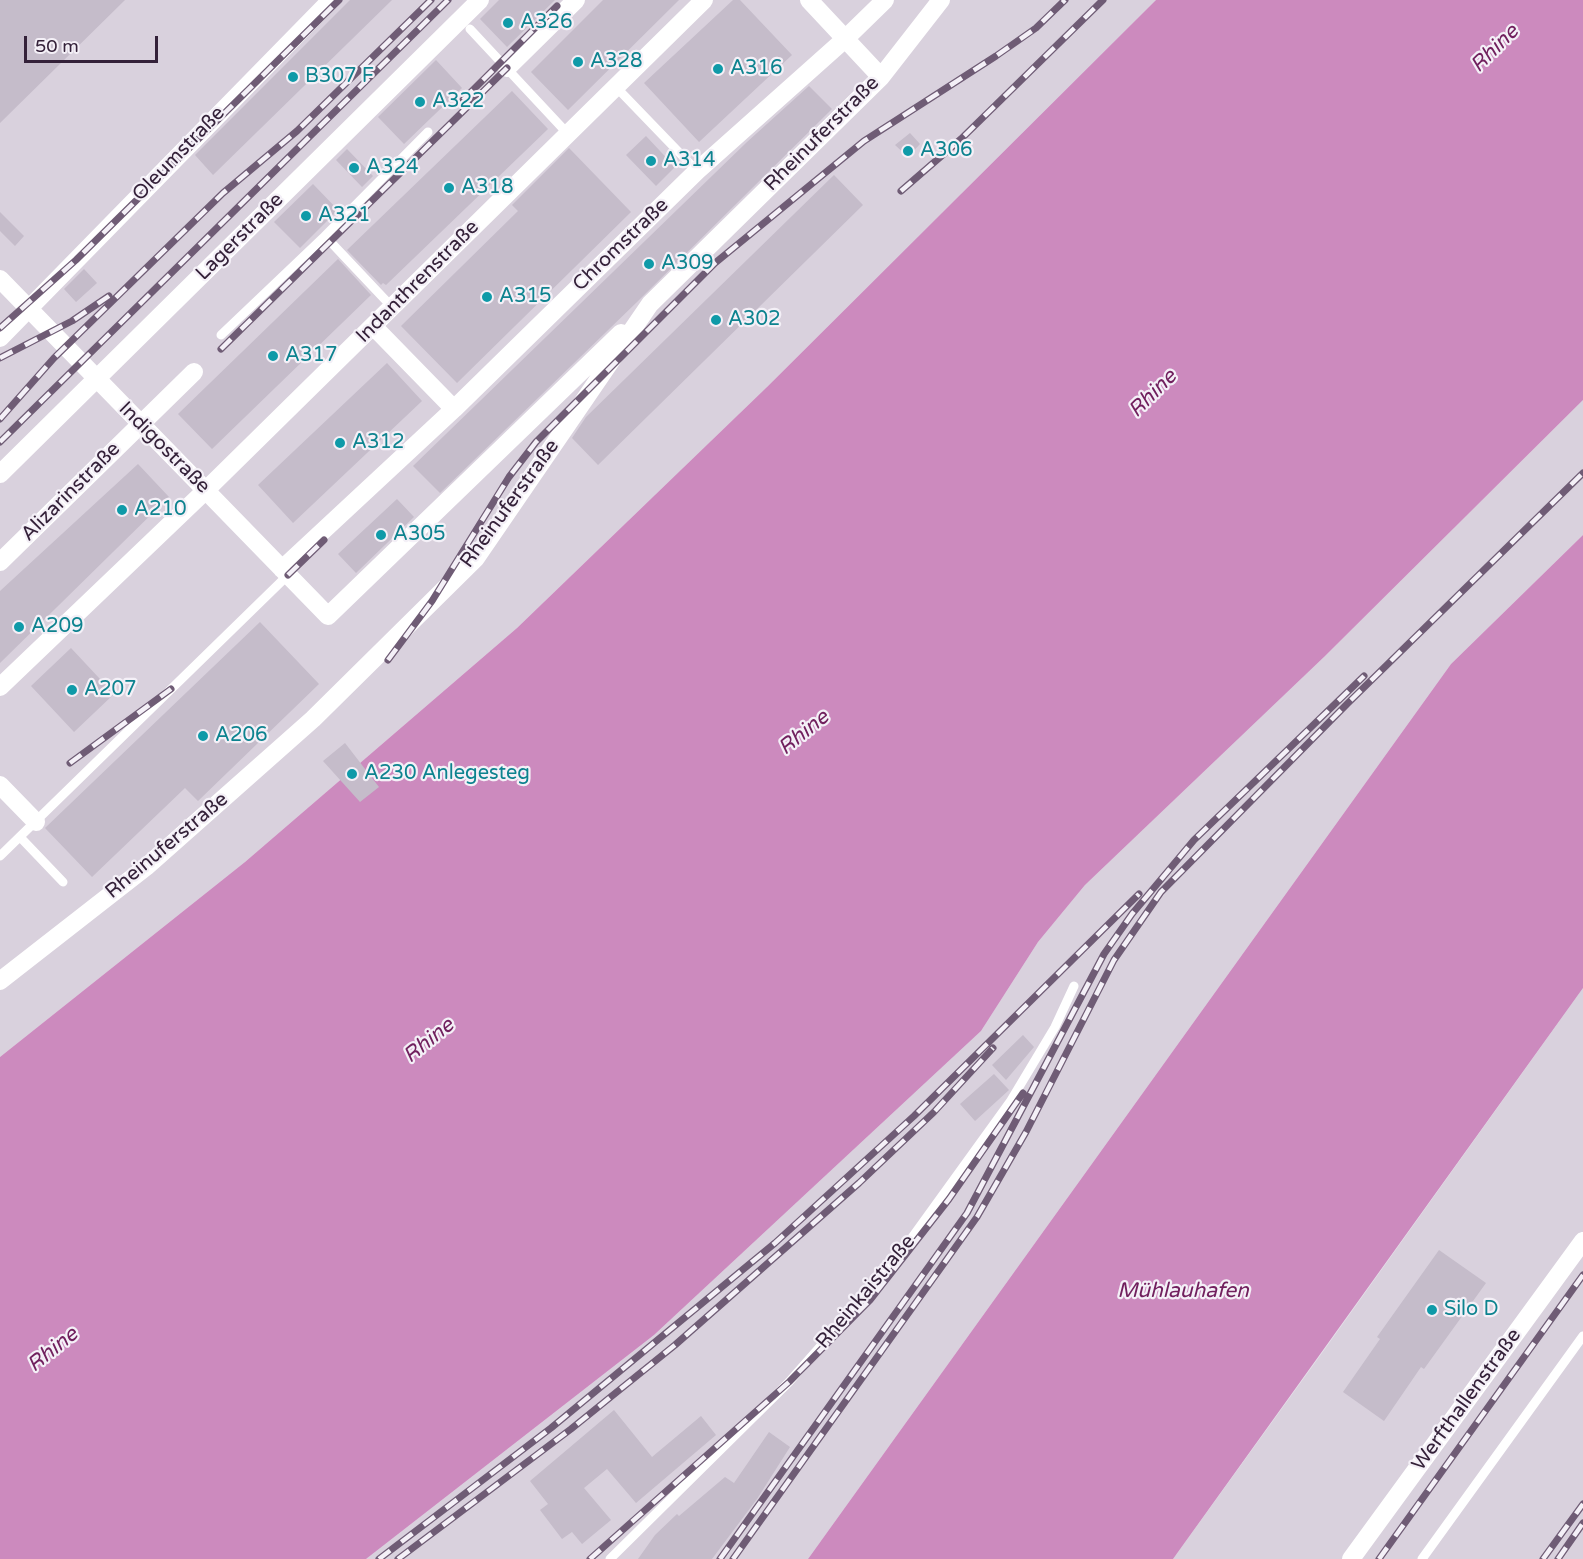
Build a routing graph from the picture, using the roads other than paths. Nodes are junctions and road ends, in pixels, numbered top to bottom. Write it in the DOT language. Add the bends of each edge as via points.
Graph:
graph roads {
  1 [pos="331,0"];
  2 [pos="480,0"];
  3 [pos="576,0"];
  4 [pos="704,0"];
  5 [pos="809,0"];
  6 [pos="885,0"];
  7 [pos="941,0"];
  8 [pos="470,29"];
  9 [pos="845,39"];
  10 [pos="507,68"];
  11 [pos="880,77"];
  12 [pos="616,87"];
  13 [pos="428,132"];
  14 [pos="568,134"];
  15 [pos="697,171"];
  16 [pos="325,236"];
  17 [pos="0,279"];
  18 [pos="650,304"];
  19 [pos="393,307"];
  20 [pos="29,308"];
  21 [pos="373,326"];
  22 [pos="221,335"];
  23 [pos="0,338"];
  24 [pos="194,372"];
  25 [pos="96,379"];
  26 [pos="454,409"];
  27 [pos="140,423"];
  28 [pos="0,474"];
  29 [pos="206,490"];
  30 [pos="0,562"];
  31 [pos="285,572"];
  32 [pos="0,687"];
  33 [pos="0,785"];
  34 [pos="36,822"];
  35 [pos="20,837"];
  36 [pos="0,856"];
  37 [pos="63,882"];
  38 [pos="0,981"];
  39 [pos="1074,986"];
  40 [pos="1583,1241"];
  41 [pos="1583,1336"];
  42 [pos="610,1559"];
  43 [pos="1351,1559"];
  44 [pos="1422,1559"];
  1 -- 20 [label="street, Oleumstraße"];
  2 -- 25 [label="street, Lagerstraße"];
  3 -- 10 [label="street"];
  4 -- 12 [label="street, Indanthrenstraße"];
  5 -- 9 [label="street"];
  6 -- 9 [label="street, Chromstraße"];
  7 -- 11 [label="street, Rheinuferstraße"];
  8 -- 10 [label="lane"];
  9 -- 11 [label="street"];
  9 -- 15 [label="street, Chromstraße"];
  10 -- 14 [label="lane"];
  11 -- 18 [label="street, Rheinuferstraße"];
  12 -- 14 [label="street, Indanthrenstraße"];
  12 -- 15 [label="lane"];
  13 -- 16 [label="lane"];
  14 -- 19 [label="street, Indanthrenstraße"];
  15 -- 26 [label="street, Chromstraße"];
  16 -- 19 [label="lane"];
  16 -- 22 [label="lane"];
  17 -- 20 [label="street, Indigostraße"];
  18 -- 31 [label="street, Indigostraße" via="328,616"];
  18 -- 38 [label="street, Rheinuferstraße" via="476,558 305,727 146,867"];
  19 -- 21 [label="street, Indanthrenstraße"];
  20 -- 23 [label="street, Oleumstraße"];
  20 -- 25 [label="street, Indigostraße"];
  21 -- 26 [label="street"];
  21 -- 29 [label="street, Indanthrenstraße"];
  24 -- 27 [label="street, Alizarinstraße"];
  25 -- 27 [label="street, Indigostraße"];
  25 -- 28 [label="street, Lagerstraße"];
  26 -- 31 [label="street, Chromstraße"];
  27 -- 29 [label="street, Indigostraße"];
  27 -- 30 [label="street, Alizarinstraße"];
  29 -- 31 [label="street, Indigostraße"];
  29 -- 32 [label="street, Indanthrenstraße"];
  31 -- 34 [label="lane"];
  33 -- 34 [label="street"];
  34 -- 35 [label="lane"];
  35 -- 36 [label="lane"];
  35 -- 37 [label="lane"];
  39 -- 42 [label="lane, Rheinkaistraße" via="1055,1027 1010,1102 893,1264 789,1382"];
  40 -- 43 [label="street, Werfthallenstraße"];
  41 -- 44 [label="lane"];
}
